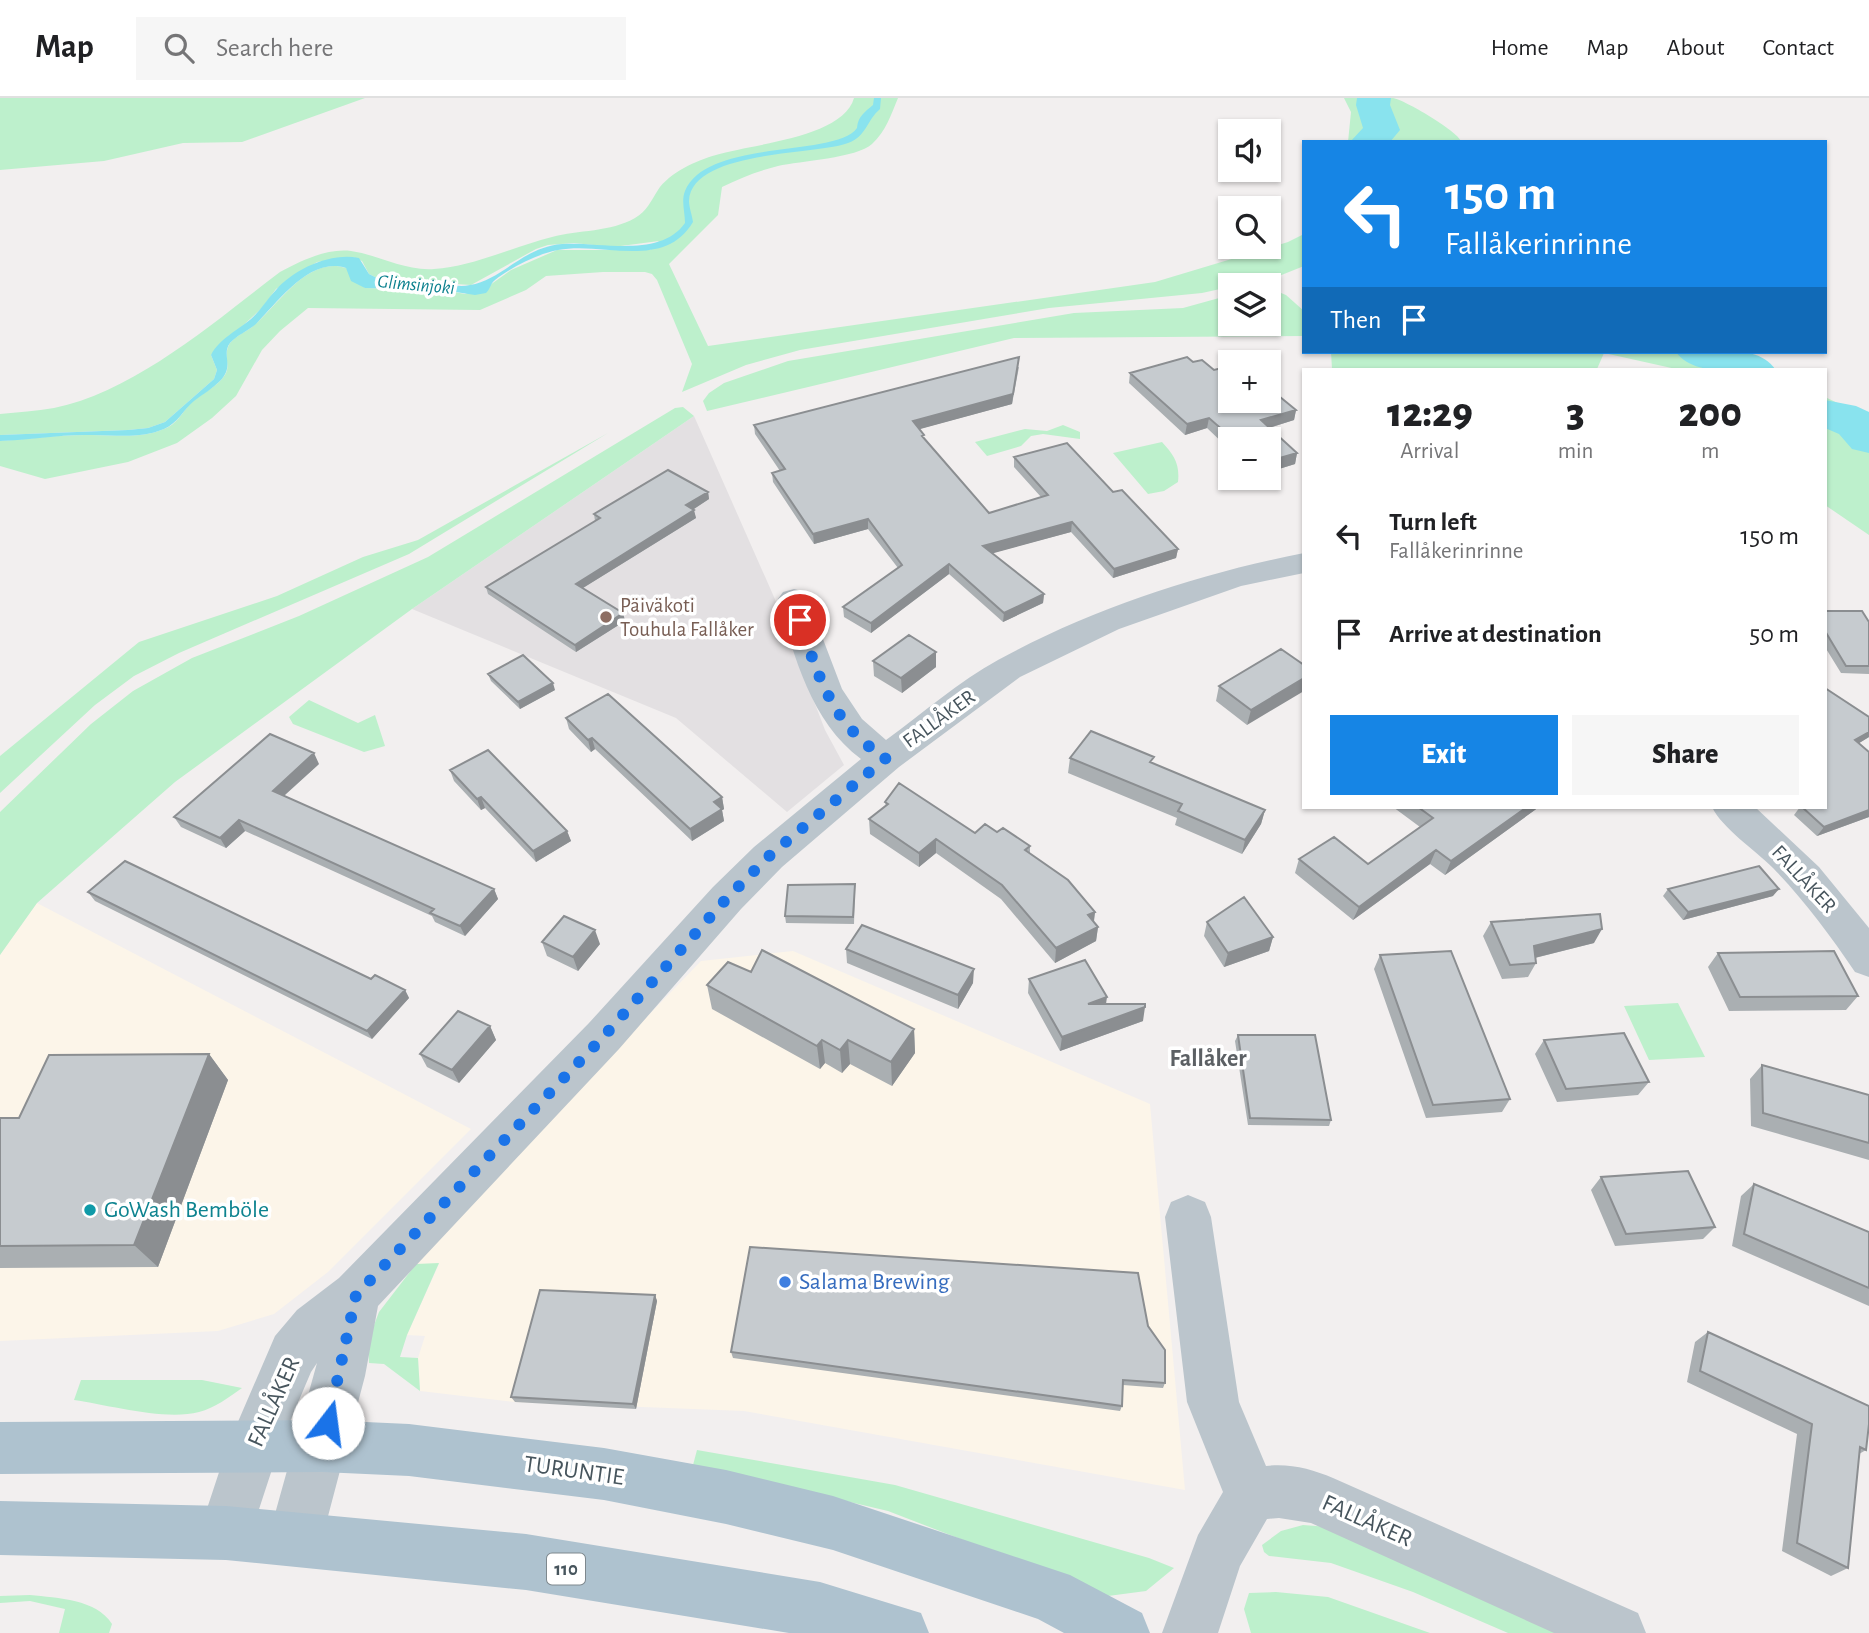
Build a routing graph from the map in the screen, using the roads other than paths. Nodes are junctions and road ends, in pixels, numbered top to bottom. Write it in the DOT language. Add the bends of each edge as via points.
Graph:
graph roads {
  1 [pos="1302,563"];
  2 [pos="794,599"];
  3 [pos="886,758"];
  4 [pos="1733,809"];
  5 [pos="1869,960"];
  6 [pos="1188,1217"];
  7 [pos="356,1295"];
  8 [pos="254,1445"];
  9 [pos="322,1446"];
  10 [pos="0,1448"];
  11 [pos="1251,1495"];
  12 [pos="0,1528"];
  13 [pos="226,1532"];
  14 [pos="295,1539"];
  15 [pos="901,1633"];
  16 [pos="1122,1633"];
  17 [pos="1191,1633"];
  18 [pos="1618,1633"];
  1 -- 3 [label="street, FALLÅKER" via="1234,577 1068,639 1008,669"];
  2 -- 3 [label="street" via="813,661 838,713 852,734"];
  3 -- 7 [label="street, FALLÅKER" via="768,857 727,898 604,1036"];
  4 -- 5 [label="street, FALLÅKER" via="1841,919"];
  6 -- 11 [label="street" via="1213,1402"];
  7 -- 8 [label="street, FALLÅKER" via="313,1327 293,1354"];
  7 -- 9 [label="street"];
  8 -- 9 [label="main road, TURUNTIE"];
  8 -- 10 [label="main road, TURUNTIE"];
  8 -- 13 [label="street, FALLÅKER"];
  9 -- 14 [label="street"];
  9 -- 16 [label="main road, TURUNTIE" via="434,1453 604,1474 726,1497 833,1523 1050,1595"];
  11 -- 17 [label="street" via="1217,1554"];
  11 -- 18 [label="street, FALLÅKER" via="1279,1491 1314,1497"];
  12 -- 13 [label="main road, 110"];
  13 -- 14 [label="main road, 110"];
  14 -- 15 [label="main road, 110" via="526,1562 820,1610"];
}
